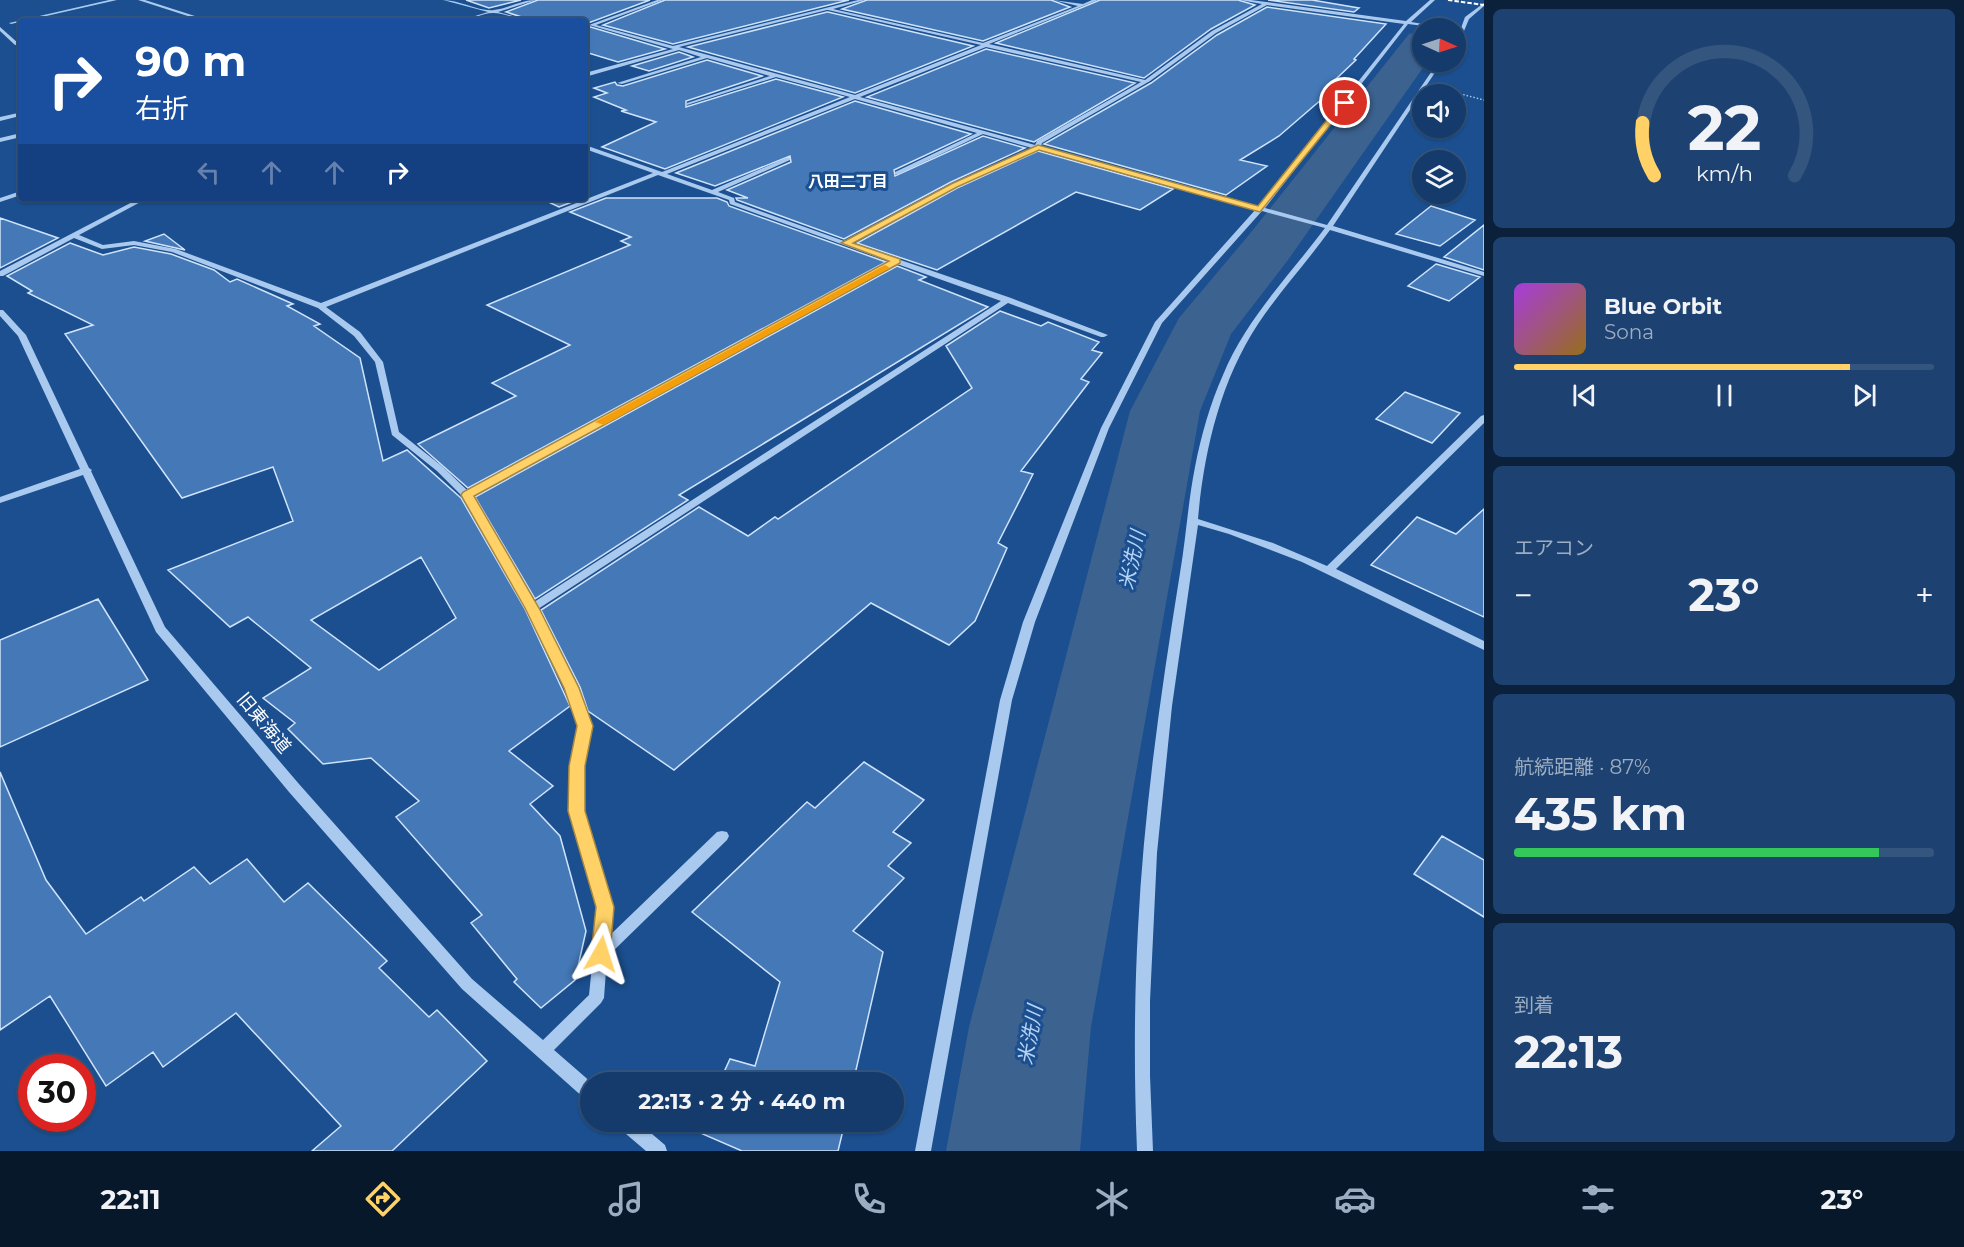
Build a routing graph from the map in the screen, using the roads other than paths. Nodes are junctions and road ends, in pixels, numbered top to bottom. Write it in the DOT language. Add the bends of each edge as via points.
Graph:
graph roads {
  1 [pos="115,0"];
  2 [pos="140,0"];
  3 [pos="446,0"];
  4 [pos="534,0"];
  5 [pos="660,0"];
  6 [pos="863,0"];
  7 [pos="1055,0"];
  8 [pos="1096,0"];
  9 [pos="1242,0"];
  10 [pos="1433,0"];
  11 [pos="1265,4"];
  12 [pos="1484,4"];
  13 [pos="1082,5"];
  14 [pos="828,9"];
  15 [pos="492,12"];
  16 [pos="196,17"];
  17 [pos="34,18"];
  18 [pos="471,18"];
  19 [pos="517,18"];
  20 [pos="18,21"];
  21 [pos="1466,21"];
  22 [pos="11,23"];
  23 [pos="1410,23"];
  24 [pos="592,25"];
  25 [pos="588,26"];
  26 [pos="0,28"];
  27 [pos="18,44"];
  28 [pos="985,44"];
  29 [pos="675,48"];
  30 [pos="708,57"];
  31 [pos="1433,72"];
  32 [pos="588,74"];
  33 [pos="777,76"];
  34 [pos="1143,81"];
  35 [pos="620,83"];
  36 [pos="854,97"];
  37 [pos="689,104"];
  38 [pos="18,115"];
  39 [pos="0,119"];
  40 [pos="983,132"];
  41 [pos="18,136"];
  42 [pos="0,140"];
  43 [pos="1038,147"];
  44 [pos="588,148"];
  45 [pos="788,159"];
  46 [pos="897,173"];
  47 [pos="660,174"];
  48 [pos="712,192"];
  49 [pos="18,194"];
  50 [pos="0,200"];
  51 [pos="139,201"];
  52 [pos="1264,210"];
  53 [pos="1323,226"];
  54 [pos="75,236"];
  55 [pos="845,243"];
  56 [pos="897,261"];
  57 [pos="0,274"];
  58 [pos="1484,274"];
  59 [pos="1008,300"];
  60 [pos="321,306"];
  61 [pos="0,312"];
  62 [pos="1104,335"];
  63 [pos="1484,418"];
  64 [pos="87,470"];
  65 [pos="467,495"];
  66 [pos="0,500"];
  67 [pos="1195,521"];
  68 [pos="1328,571"];
  69 [pos="532,608"];
  70 [pos="1484,646"];
  71 [pos="722,836"];
  72 [pos="601,954"];
  73 [pos="543,1051"];
  74 [pos="580,1083"];
  75 [pos="636,1132"];
  76 [pos="656,1150"];
  77 [pos="923,1151"];
  78 [pos="1145,1151"];
  1 -- 17 [label="street"];
  2 -- 16 [label="street"];
  3 -- 15 [label="street"];
  4 -- 15 [label="street"];
  5 -- 24 [label="street"];
  6 -- 14 [label="street"];
  7 -- 13 [label="street"];
  8 -- 13 [label="street"];
  9 -- 11 [label="street"];
  10 -- 23 [label="street"];
  11 -- 23 [label="street"];
  11 -- 34 [label="street" via="1214,32"];
  12 -- 21 [label="street"];
  13 -- 28 [label="street"];
  14 -- 28 [label="street"];
  14 -- 29 [label="street"];
  15 -- 18 [label="street"];
  15 -- 19 [label="street"];
  20 -- 22 [label="street"];
  23 -- 52 [label="street"];
  24 -- 25 [label="street"];
  24 -- 29 [label="street"];
  26 -- 27 [label="street"];
  28 -- 34 [label="street"];
  28 -- 36 [label="street"];
  29 -- 30 [label="street"];
  29 -- 32 [label="street"];
  30 -- 33 [label="street"];
  30 -- 35 [label="street"];
  31 -- 53 [label="street"];
  33 -- 36 [label="street"];
  33 -- 37 [label="street"];
  34 -- 43 [label="street" via="1039,142"];
  36 -- 40 [label="street"];
  36 -- 47 [label="street"];
  38 -- 39 [label="street"];
  40 -- 43 [label="street"];
  40 -- 46 [label="street"];
  41 -- 42 [label="street"];
  43 -- 52 [label="street"];
  43 -- 55 [label="street" via="954,185"];
  44 -- 47 [label="street"];
  45 -- 48 [label="street"];
  47 -- 48 [label="street"];
  47 -- 60 [label="street"];
  48 -- 55 [label="street" via="732,199 732,203"];
  49 -- 50 [label="street"];
  51 -- 54 [label="street"];
  52 -- 53 [label="street"];
  52 -- 77 [label="street" via="1159,322 1105,428 1029,622 1006,700"];
  53 -- 58 [label="street"];
  53 -- 67 [label="street" via="1233,360 1197,481"];
  54 -- 57 [label="street"];
  54 -- 60 [label="street" via="102,247 134,243 174,250"];
  55 -- 56 [label="street"];
  56 -- 59 [label="street"];
  56 -- 65 [label="street"];
  59 -- 62 [label="street"];
  59 -- 69 [label="street"];
  60 -- 65 [label="street" via="357,334 379,362 395,433"];
  61 -- 64 [label="street, 旧東海道" via="22,335"];
  63 -- 68 [label="street"];
  64 -- 66 [label="street"];
  64 -- 73 [label="street, 旧東海道" via="160,629 467,984"];
  65 -- 69 [label="street"];
  67 -- 68 [label="street" via="1242,533"];
  67 -- 78 [label="street" via="1160,740 1149,846 1140,1067"];
  68 -- 70 [label="street"];
  69 -- 72 [label="street" via="572,688 585,726 577,766 577,811 605,907"];
  71 -- 72 [label="street"];
  72 -- 73 [label="street" via="596,998"];
  73 -- 74 [label="street, 旧東海道"];
  75 -- 76 [label="street"];
}
